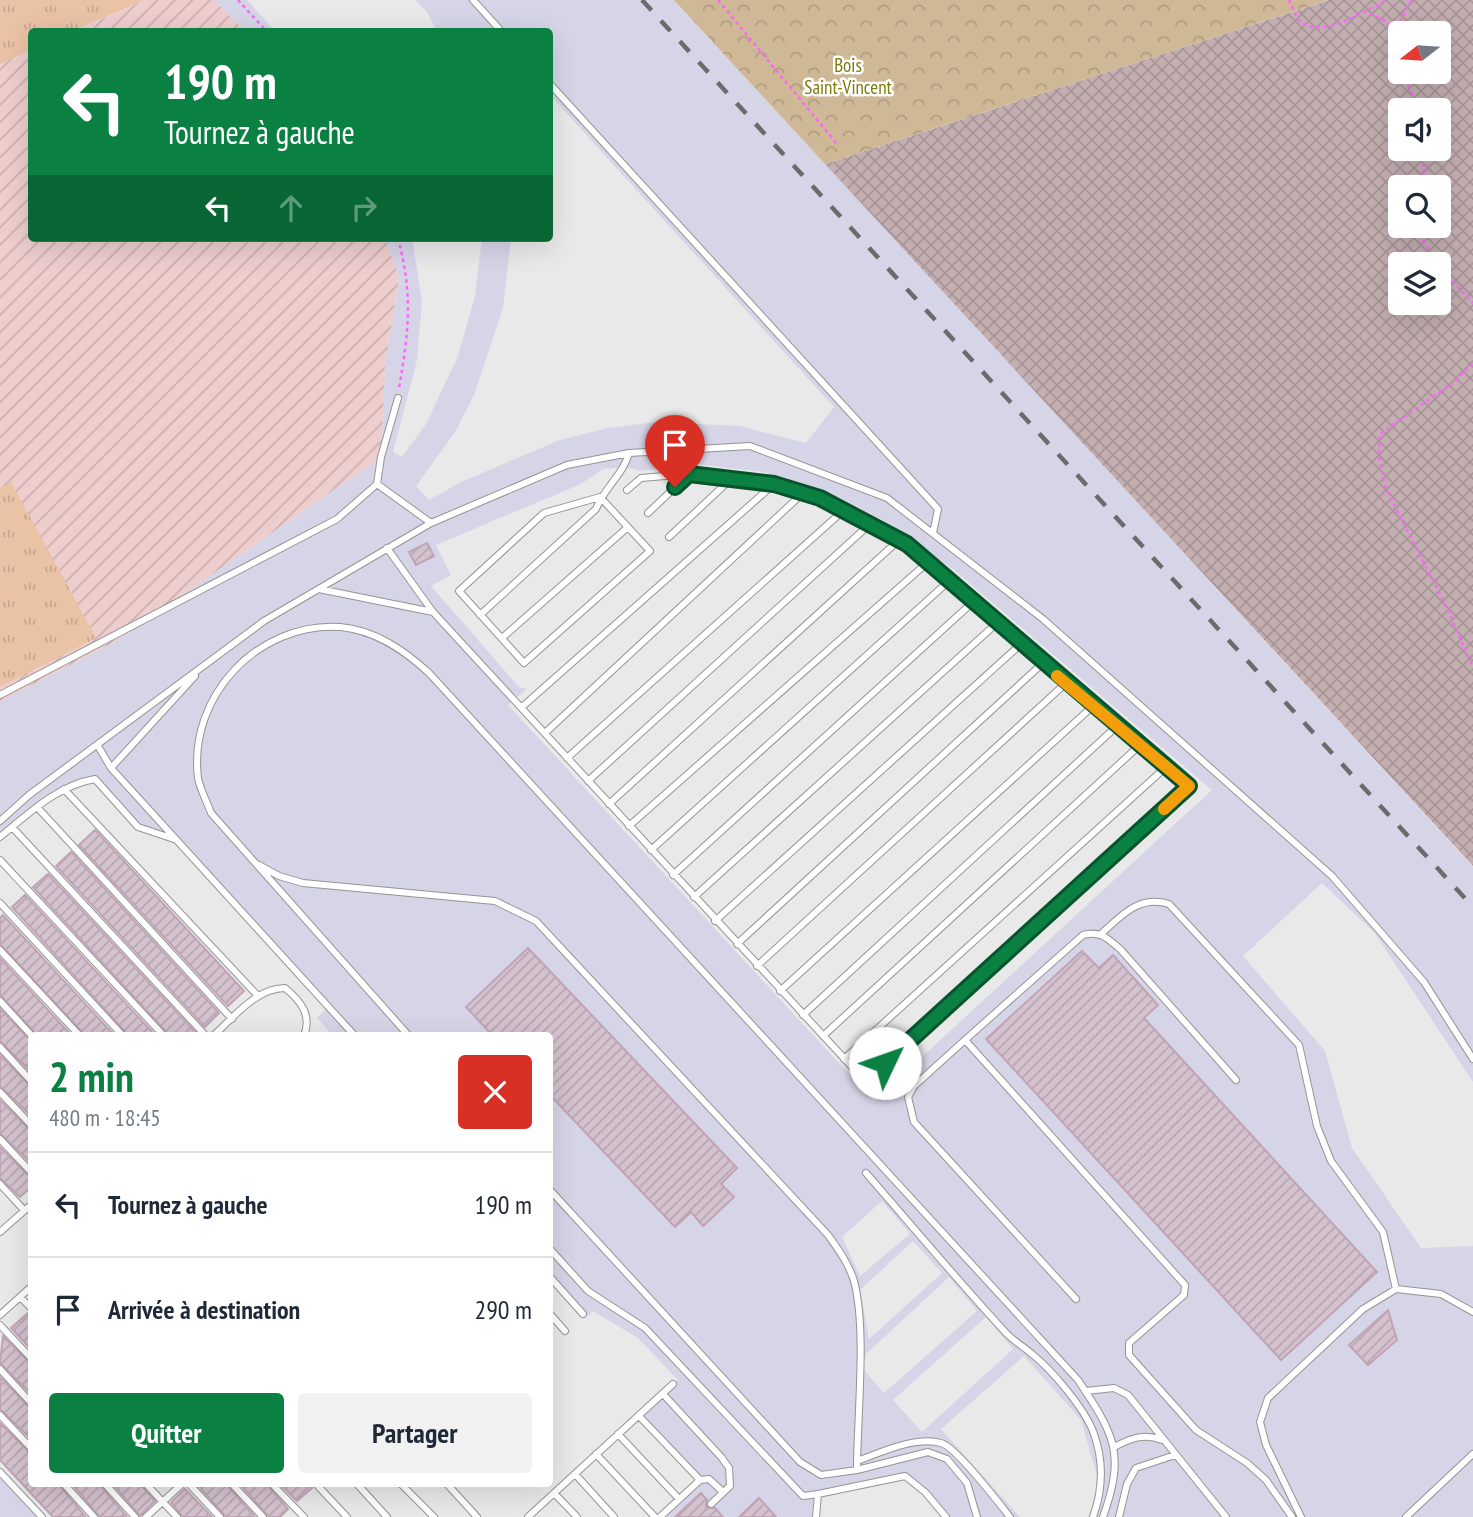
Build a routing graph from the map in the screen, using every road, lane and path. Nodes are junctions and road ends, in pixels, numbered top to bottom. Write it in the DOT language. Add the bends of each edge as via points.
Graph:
graph roads {
  1 [pos="238,0"];
  2 [pos="473,0"];
  3 [pos="718,0"];
  4 [pos="1289,0"];
  5 [pos="1387,0"];
  6 [pos="1412,0"];
  7 [pos="1363,11"];
  8 [pos="1399,21"];
  9 [pos="1388,23"];
  10 [pos="263,28"];
  11 [pos="498,28"];
  12 [pos="553,87"];
  13 [pos="838,145"];
  14 [pos="399,242"];
  15 [pos="1451,279"];
  16 [pos="1473,303"];
  17 [pos="1473,364"];
  18 [pos="398,398"];
  19 [pos="629,453"];
  20 [pos="689,474"];
  21 [pos="732,478"];
  22 [pos="774,484"];
  23 [pos="377,485"];
  24 [pos="627,490"];
  25 [pos="803,493"];
  26 [pos="600,497"];
  27 [pos="844,510"];
  28 [pos="648,513"];
  29 [pos="430,523"];
  30 [pos="870,524"];
  31 [pos="628,527"];
  32 [pos="933,533"];
  33 [pos="669,537"];
  34 [pos="899,540"];
  35 [pos="387,548"];
  36 [pos="928,562"];
  37 [pos="949,581"];
  38 [pos="320,589"];
  39 [pos="973,602"];
  40 [pos="433,612"];
  41 [pos="481,615"];
  42 [pos="997,623"];
  43 [pos="502,638"];
  44 [pos="1021,644"];
  45 [pos="1043,663"];
  46 [pos="206,664"];
  47 [pos="1473,667"];
  48 [pos="1066,683"];
  49 [pos="0,695"];
  50 [pos="1093,706"];
  51 [pos="522,707"];
  52 [pos="1118,726"];
  53 [pos="545,733"];
  54 [pos="1140,745"];
  55 [pos="98,746"];
  56 [pos="566,758"];
  57 [pos="1166,767"];
  58 [pos="111,768"];
  59 [pos="588,781"];
  60 [pos="64,789"];
  61 [pos="609,804"];
  62 [pos="37,807"];
  63 [pos="0,821"];
  64 [pos="629,826"];
  65 [pos="12,827"];
  66 [pos="0,837"];
  67 [pos="176,839"];
  68 [pos="651,850"];
  69 [pos="0,860"];
  70 [pos="252,861"];
  71 [pos="673,874"];
  72 [pos="694,897"];
  73 [pos="0,903"];
  74 [pos="715,920"];
  75 [pos="1101,934"];
  76 [pos="737,944"];
  77 [pos="0,950"];
  78 [pos="757,966"];
  79 [pos="780,991"];
  80 [pos="258,996"];
  81 [pos="0,1001"];
  82 [pos="803,1015"];
  83 [pos="232,1019"];
  84 [pos="28,1032"];
  85 [pos="76,1032"];
  86 [pos="119,1032"];
  87 [pos="160,1032"];
  88 [pos="202,1032"];
  89 [pos="217,1032"];
  90 [pos="305,1032"];
  91 [pos="351,1032"];
  92 [pos="405,1032"];
  93 [pos="823,1036"];
  94 [pos="965,1040"];
  95 [pos="0,1047"];
  96 [pos="844,1059"];
  97 [pos="1473,1059"];
  98 [pos="28,1078"];
  99 [pos="1236,1080"];
  100 [pos="0,1093"];
  101 [pos="28,1122"];
  102 [pos="0,1139"];
  103 [pos="28,1169"];
  104 [pos="866,1173"];
  105 [pos="0,1184"];
  106 [pos="553,1193"];
  107 [pos="28,1207"];
  108 [pos="24,1210"];
  109 [pos="0,1231"];
  110 [pos="553,1252"];
  111 [pos="553,1280"];
  112 [pos="1396,1289"];
  113 [pos="28,1290"];
  114 [pos="20,1297"];
  115 [pos="1076,1299"];
  116 [pos="28,1306"];
  117 [pos="1473,1312"];
  118 [pos="583,1314"];
  119 [pos="0,1315"];
  120 [pos="553,1317"];
  121 [pos="0,1325"];
  122 [pos="565,1331"];
  123 [pos="28,1355"];
  124 [pos="0,1369"];
  125 [pos="673,1384"];
  126 [pos="1086,1391"];
  127 [pos="663,1394"];
  128 [pos="28,1400"];
  129 [pos="0,1415"];
  130 [pos="639,1416"];
  131 [pos="618,1434"];
  132 [pos="1164,1441"];
  133 [pos="28,1445"];
  134 [pos="1115,1446"];
  135 [pos="596,1454"];
  136 [pos="1473,1454"];
  137 [pos="1175,1455"];
  138 [pos="857,1461"];
  139 [pos="857,1470"];
  140 [pos="0,1472"];
  141 [pos="575,1474"];
  142 [pos="700,1480"];
  143 [pos="67,1487"];
  144 [pos="108,1487"];
  145 [pos="149,1487"];
  146 [pos="179,1487"];
  147 [pos="193,1487"];
  148 [pos="235,1487"];
  149 [pos="275,1487"];
  150 [pos="319,1487"];
  151 [pos="360,1487"];
  152 [pos="404,1487"];
  153 [pos="450,1487"];
  154 [pos="723,1492"];
  155 [pos="554,1493"];
  156 [pos="818,1494"];
  157 [pos="679,1499"];
  158 [pos="163,1502"];
  159 [pos="711,1504"];
  160 [pos="531,1516"];
  161 [pos="42,1517"];
  162 [pos="94,1517"];
  163 [pos="135,1517"];
  164 [pos="146,1517"];
  165 [pos="177,1517"];
  166 [pos="220,1517"];
  167 [pos="263,1517"];
  168 [pos="304,1517"];
  169 [pos="346,1517"];
  170 [pos="387,1517"];
  171 [pos="434,1517"];
  172 [pos="477,1517"];
  173 [pos="577,1517"];
  174 [pos="614,1517"];
  175 [pos="658,1517"];
  176 [pos="816,1517"];
  177 [pos="946,1517"];
  178 [pos="978,1517"];
  179 [pos="1010,1517"];
  180 [pos="1093,1517"];
  181 [pos="1103,1517"];
  182 [pos="1119,1517"];
  183 [pos="1226,1517"];
  184 [pos="1292,1517"];
  185 [pos="1301,1517"];
  186 [pos="1406,1517"];
  1 -- 10 [label="path"];
  2 -- 11 [label="lane"];
  3 -- 13 [label="path"];
  4 -- 7 [label="path" via="1299,20 1312,27 1327,27"];
  5 -- 7 [label="path"];
  6 -- 8 [label="path"];
  7 -- 9 [label="path"];
  12 -- 32 [label="lane" via="938,509"];
  14 -- 18 [label="path" via="410,326"];
  15 -- 16 [label="path"];
  17 -- 47 [label="path" via="1380,434 1379,457 1386,489"];
  18 -- 23 [label="lane"];
  19 -- 26 [label="lane" via="625,467"];
  19 -- 29 [label="lane" via="566,465"];
  19 -- 32 [label="lane" via="750,446 887,498"];
  20 -- 21 [label="lane"];
  20 -- 24 [label="lane" via="641,478"];
  20 -- 28 [label="lane"];
  21 -- 22 [label="lane"];
  21 -- 33 [label="lane"];
  22 -- 25 [label="lane"];
  22 -- 51 [label="lane"];
  23 -- 29 [label="lane"];
  23 -- 49 [label="lane" via="337,519"];
  25 -- 27 [label="lane"];
  25 -- 53 [label="lane"];
  26 -- 31 [label="lane"];
  26 -- 41 [label="lane" via="596,509"];
  26 -- 41 [label="lane" via="544,513 459,591"];
  27 -- 30 [label="lane"];
  27 -- 56 [label="lane"];
  29 -- 35 [label="lane"];
  30 -- 34 [label="lane"];
  30 -- 59 [label="lane"];
  31 -- 43 [label="lane"];
  31 -- 43 [label="lane" via="650,551 544,646 524,663"];
  32 -- 97 [label="lane" via="1043,618 1332,876 1424,982"];
  34 -- 36 [label="lane"];
  34 -- 61 [label="lane"];
  35 -- 38 [label="lane"];
  35 -- 40 [label="lane"];
  36 -- 37 [label="lane"];
  36 -- 64 [label="lane"];
  37 -- 39 [label="lane"];
  37 -- 68 [label="lane"];
  38 -- 40 [label="lane"];
  38 -- 46 [label="lane" via="264,621"];
  39 -- 42 [label="lane"];
  39 -- 71 [label="lane"];
  40 -- 51 [label="lane"];
  41 -- 43 [label="lane"];
  42 -- 44 [label="lane"];
  42 -- 72 [label="lane"];
  44 -- 45 [label="lane"];
  44 -- 74 [label="lane"];
  45 -- 48 [label="lane"];
  45 -- 76 [label="lane"];
  46 -- 55 [label="lane"];
  46 -- 58 [label="lane"];
  48 -- 50 [label="lane"];
  48 -- 78 [label="lane"];
  50 -- 52 [label="lane"];
  50 -- 79 [label="lane"];
  51 -- 53 [label="lane"];
  52 -- 54 [label="lane"];
  52 -- 82 [label="lane"];
  53 -- 56 [label="lane"];
  54 -- 57 [label="lane"];
  54 -- 93 [label="lane"];
  55 -- 58 [label="lane"];
  55 -- 63 [label="lane"];
  56 -- 59 [label="lane"];
  57 -- 96 [label="lane"];
  57 -- 96 [label="lane" via="1189,786 885,1063 865,1081"];
  58 -- 67 [label="lane"];
  59 -- 61 [label="lane"];
  60 -- 62 [label="lane"];
  60 -- 67 [label="lane" via="95,779 138,827"];
  60 -- 80 [label="lane"];
  61 -- 64 [label="lane"];
  62 -- 65 [label="lane"];
  62 -- 83 [label="lane"];
  64 -- 68 [label="lane"];
  65 -- 66 [label="lane"];
  65 -- 88 [label="lane"];
  67 -- 91 [label="lane"];
  68 -- 71 [label="lane"];
  69 -- 87 [label="lane"];
  70 -- 92 [label="lane"];
  70 -- 126 [label="lane" via="211,813 198,779 208,705 234,668 273,640 306,630 340,628 369,633 403,650 429,673"];
  70 -- 138 [label="lane" via="303,883 495,901 536,921 819,1224 844,1258 854,1282 859,1328"];
  71 -- 72 [label="lane"];
  72 -- 74 [label="lane"];
  73 -- 86 [label="lane"];
  74 -- 76 [label="lane"];
  75 -- 94 [label="lane" via="1083,935"];
  75 -- 99 [label="lane" via="1121,950"];
  75 -- 112 [label="lane" via="1132,906 1158,901 1169,904 1299,1045 1317,1126 1331,1160 1383,1231"];
  76 -- 78 [label="lane"];
  77 -- 85 [label="lane"];
  78 -- 79 [label="lane"];
  79 -- 82 [label="lane"];
  80 -- 83 [label="lane"];
  80 -- 90 [label="lane" via="285,988 298,998 307,1017"];
  81 -- 84 [label="lane"];
  82 -- 93 [label="lane"];
  83 -- 89 [label="lane"];
  93 -- 96 [label="lane"];
  94 -- 115 [label="lane" via="914,1086 908,1097 914,1122"];
  94 -- 184 [label="lane" via="1185,1284 1184,1294 1129,1343 1129,1355 1196,1430 1247,1462 1266,1480"];
  95 -- 98 [label="lane"];
  100 -- 101 [label="lane"];
  102 -- 103 [label="lane"];
  104 -- 180 [label="lane" via="985,1310 1071,1396 1094,1432 1101,1464 1102,1491"];
  105 -- 108 [label="lane"];
  106 -- 139 [label="lane" via="800,1462 821,1475"];
  107 -- 108 [label="lane"];
  108 -- 109 [label="lane"];
  110 -- 156 [label="lane" via="588,1291 645,1328 803,1496"];
  111 -- 118 [label="lane"];
  112 -- 117 [label="lane" via="1441,1294"];
  112 -- 185 [label="lane" via="1363,1309 1268,1398 1260,1422 1266,1446"];
  113 -- 114 [label="lane"];
  114 -- 116 [label="lane"];
  114 -- 119 [label="lane"];
  120 -- 122 [label="lane"];
  121 -- 123 [label="lane"];
  124 -- 128 [label="lane"];
  125 -- 127 [label="lane"];
  126 -- 132 [label="lane" via="1114,1388 1128,1395"];
  126 -- 134 [label="lane"];
  127 -- 130 [label="lane"];
  127 -- 154 [label="lane" via="729,1468 730,1486"];
  129 -- 133 [label="lane"];
  130 -- 131 [label="lane"];
  130 -- 142 [label="lane"];
  131 -- 135 [label="lane"];
  131 -- 157 [label="lane"];
  132 -- 134 [label="lane" via="1151,1435"];
  132 -- 137 [label="lane"];
  134 -- 181 [label="lane" via="1113,1489"];
  135 -- 141 [label="lane"];
  135 -- 175 [label="lane"];
  136 -- 186 [label="lane"];
  137 -- 182 [label="lane" via="1136,1468"];
  137 -- 183 [label="lane"];
  138 -- 139 [label="lane"];
  138 -- 179 [label="lane" via="926,1441 944,1443"];
  139 -- 178 [label="lane" via="928,1452 947,1460 967,1483"];
  140 -- 161 [label="lane"];
  141 -- 155 [label="lane"];
  141 -- 174 [label="lane"];
  142 -- 154 [label="lane" via="709,1479"];
  142 -- 157 [label="lane"];
  143 -- 162 [label="lane"];
  144 -- 163 [label="lane"];
  145 -- 158 [label="lane"];
  146 -- 158 [label="lane"];
  147 -- 166 [label="lane"];
  148 -- 167 [label="lane"];
  149 -- 168 [label="lane"];
  150 -- 169 [label="lane"];
  151 -- 170 [label="lane"];
  152 -- 171 [label="lane"];
  153 -- 172 [label="lane"];
  154 -- 159 [label="lane"];
  155 -- 160 [label="lane"];
  155 -- 173 [label="lane"];
  156 -- 176 [label="lane"];
  156 -- 177 [label="lane" via="905,1476"];
  157 -- 175 [label="lane"];
  158 -- 164 [label="lane"];
  158 -- 165 [label="lane"];
}
